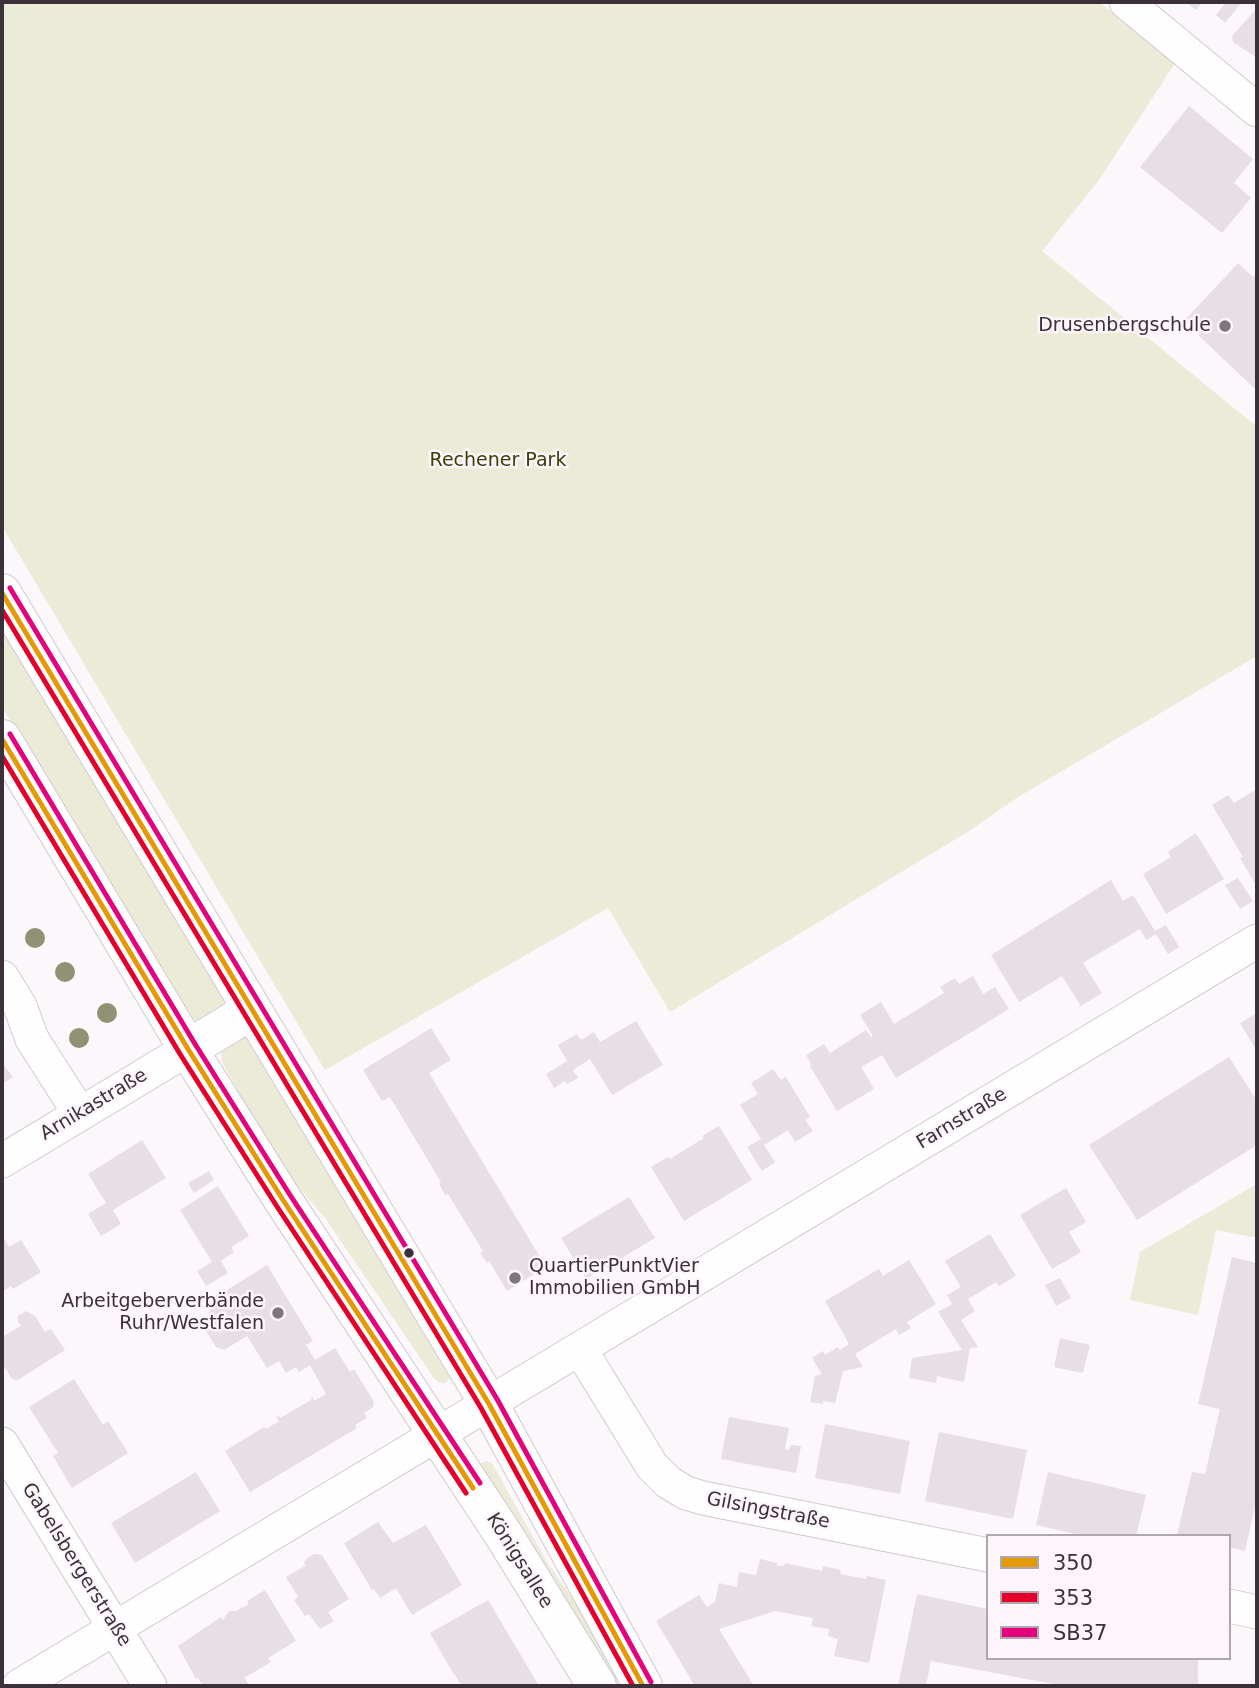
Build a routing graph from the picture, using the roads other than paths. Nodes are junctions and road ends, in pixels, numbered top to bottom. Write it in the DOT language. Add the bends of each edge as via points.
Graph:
graph roads {
  1 [pos="1126,2"];
  2 [pos="1257,110"];
  3 [pos="2,593"];
  4 [pos="2,740"];
  5 [pos="1257,941"];
  6 [pos="2,977"];
  7 [pos="252,1010"];
  8 [pos="188,1049"];
  9 [pos="80,1114"];
  10 [pos="2,1161"];
  11 [pos="580,1349"];
  12 [pos="489,1404"];
  13 [pos="438,1434"];
  14 [pos="2,1444"];
  15 [pos="986,1555"];
  16 [pos="1231,1606"];
  17 [pos="1257,1612"];
  18 [pos="116,1629"];
  19 [pos="19,1686"];
  20 [pos="150,1686"];
  21 [pos="597,1686"];
  22 [pos="643,1686"];
  1 -- 2 [label="street"];
  3 -- 7 [label="main road"];
  4 -- 8 [label="main road, Königsallee"];
  5 -- 11 [label="street, Farnstraße"];
  6 -- 9 [label="street" via="20,1006 32,1039"];
  7 -- 8 [label="main road"];
  7 -- 12 [label="main road"];
  8 -- 9 [label="street, Arnikastraße"];
  8 -- 13 [label="main road, Königsallee"];
  9 -- 10 [label="street, Arnikastraße"];
  11 -- 12 [label="street, Farnstraße"];
  11 -- 15 [label="street, Gilsingstraße" via="652,1466 686,1493"];
  12 -- 13 [label="street, Farnstraße"];
  12 -- 22 [label="main road"];
  13 -- 18 [label="street, Farnstraße"];
  13 -- 21 [label="main road, Königsallee"];
  14 -- 18 [label="street, Gabelsbergerstraße"];
  16 -- 17 [label="street"];
  18 -- 19 [label="street, Farnstraße"];
  18 -- 20 [label="street, Gabelsbergerstraße"];
}
